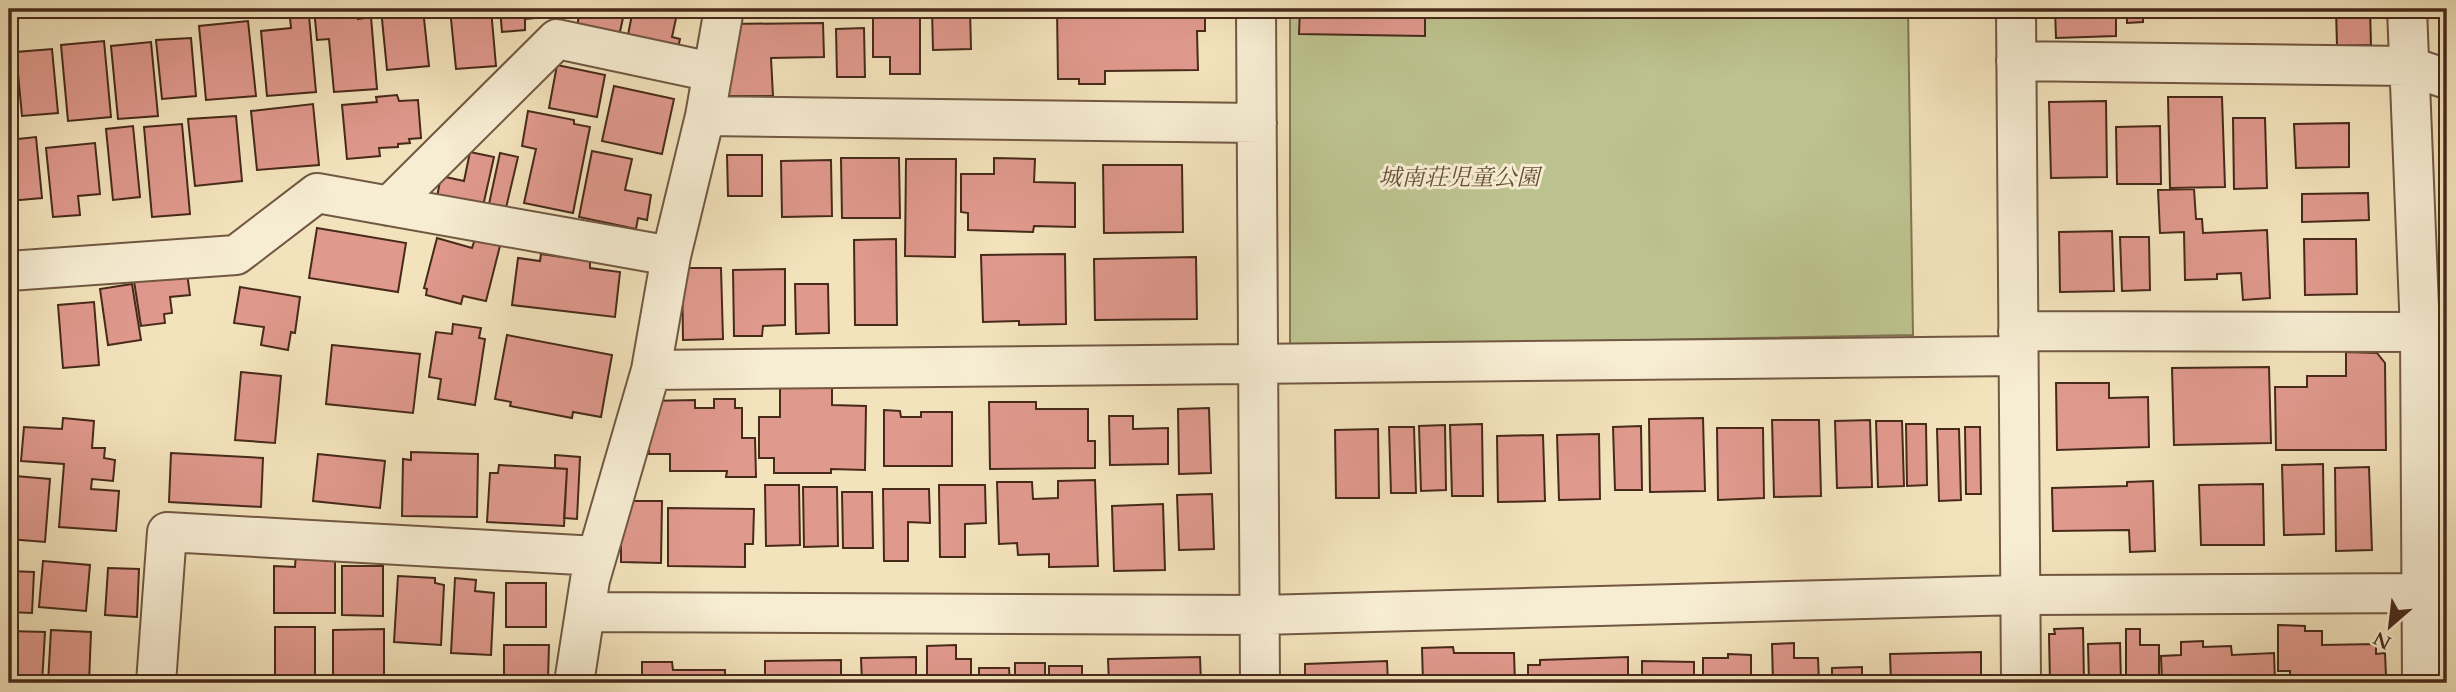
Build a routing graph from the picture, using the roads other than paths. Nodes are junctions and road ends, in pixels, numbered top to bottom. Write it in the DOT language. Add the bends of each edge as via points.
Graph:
graph roads {
  1 [pos="723,9"];
  2 [pos="1256,9"];
  3 [pos="2016,9"];
  4 [pos="2407,9"];
  5 [pos="2016,61"];
  6 [pos="2408,66"];
  7 [pos="712,72"];
  8 [pos="2447,79"];
  9 [pos="705,116"];
  10 [pos="1257,123"];
  11 [pos="389,206"];
  12 [pos="671,256"];
  13 [pos="9,271"];
  14 [pos="2420,332"];
  15 [pos="2018,344"];
  16 [pos="1257,363"];
  17 [pos="651,370"];
  18 [pos="597,556"];
  19 [pos="2423,593"];
  20 [pos="2020,596"];
  21 [pos="585,612"];
  22 [pos="1259,615"];
  23 [pos="156,683"];
  24 [pos="574,683"];
  25 [pos="1260,683"];
  26 [pos="2021,683"];
  27 [pos="2422,683"];
  1 -- 7 [label="street"];
  2 -- 10 [label="street"];
  3 -- 5 [label="street"];
  4 -- 6 [label="street"];
  5 -- 6 [label="street"];
  5 -- 15 [label="street"];
  6 -- 8 [label="street"];
  6 -- 14 [label="street"];
  7 -- 9 [label="street"];
  7 -- 11 [label="street" via="557,39"];
  9 -- 10 [label="street"];
  9 -- 12 [label="street"];
  10 -- 16 [label="street"];
  11 -- 12 [label="street"];
  11 -- 13 [label="street" via="317,193 236,255"];
  12 -- 17 [label="street"];
  14 -- 15 [label="street"];
  14 -- 19 [label="street"];
  15 -- 16 [label="street"];
  15 -- 20 [label="street"];
  16 -- 17 [label="street"];
  16 -- 22 [label="street"];
  17 -- 18 [label="street"];
  18 -- 21 [label="street"];
  18 -- 23 [label="street" via="167,532"];
  19 -- 20 [label="street"];
  19 -- 27 [label="street"];
  20 -- 22 [label="street"];
  20 -- 26 [label="street"];
  21 -- 22 [label="street"];
  21 -- 24 [label="street"];
  22 -- 25 [label="street"];
}
